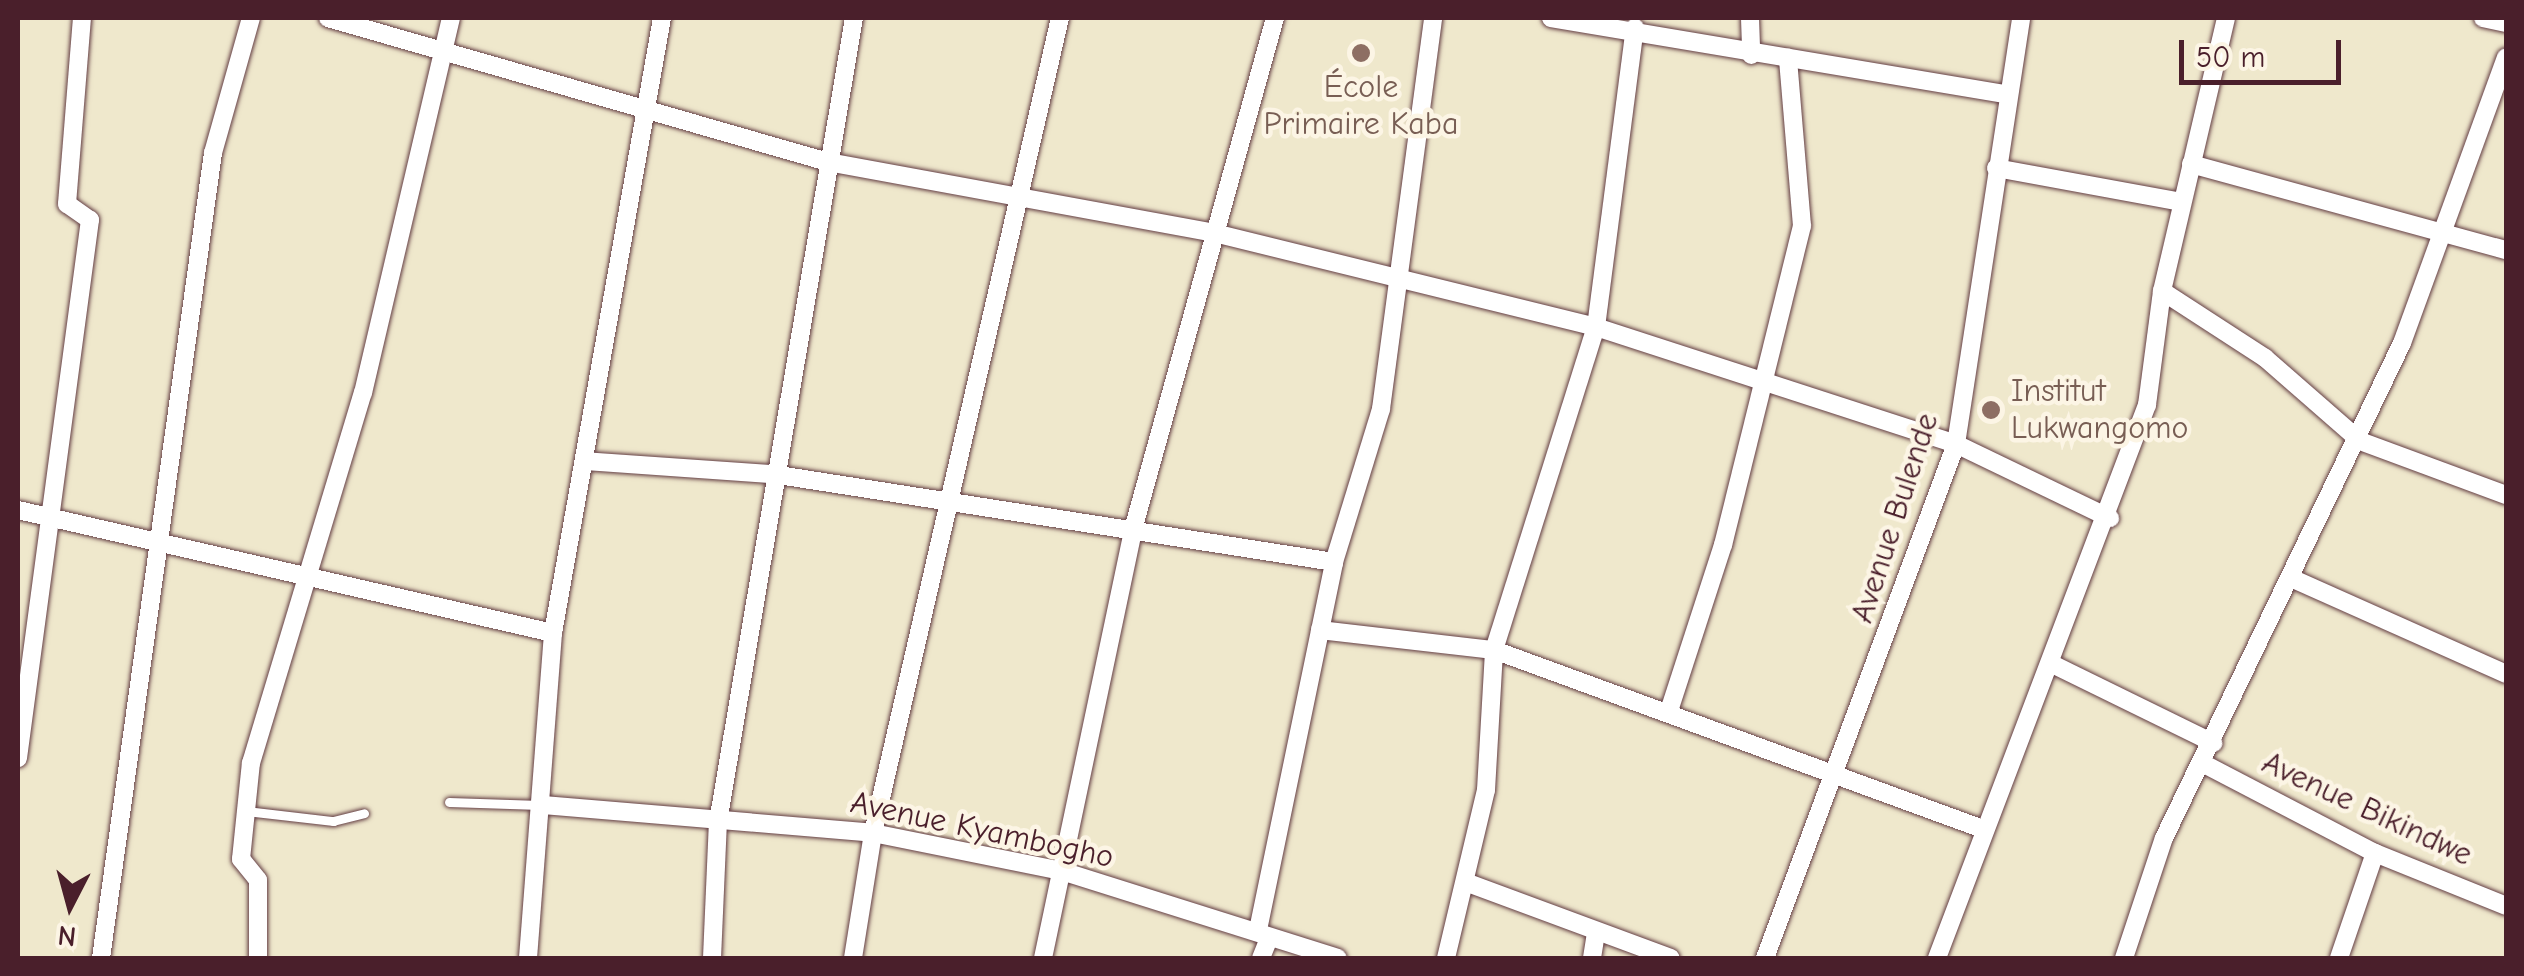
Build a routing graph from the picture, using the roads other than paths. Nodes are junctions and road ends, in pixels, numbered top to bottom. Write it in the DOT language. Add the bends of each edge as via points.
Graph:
graph roads {
  1 [pos="82,18"];
  2 [pos="251,18"];
  3 [pos="328,18"];
  4 [pos="451,18"];
  5 [pos="662,18"];
  6 [pos="854,18"];
  7 [pos="1060,18"];
  8 [pos="1275,18"];
  9 [pos="1434,18"];
  10 [pos="1552,18"];
  11 [pos="1750,18"];
  12 [pos="2021,18"];
  13 [pos="2226,18"];
  14 [pos="2483,18"];
  15 [pos="2506,23"];
  16 [pos="1635,28"];
  17 [pos="445,48"];
  18 [pos="1751,55"];
  19 [pos="2506,57"];
  20 [pos="1788,58"];
  21 [pos="2007,94"];
  22 [pos="646,112"];
  23 [pos="828,162"];
  24 [pos="2191,164"];
  25 [pos="1996,168"];
  26 [pos="1022,196"];
  27 [pos="2181,202"];
  28 [pos="2446,227"];
  29 [pos="1214,233"];
  30 [pos="2506,250"];
  31 [pos="1398,275"];
  32 [pos="2162,291"];
  33 [pos="1596,327"];
  34 [pos="1768,382"];
  35 [pos="2360,441"];
  36 [pos="1956,444"];
  37 [pos="584,461"];
  38 [pos="772,474"];
  39 [pos="2506,495"];
  40 [pos="950,499"];
  41 [pos="18,510"];
  42 [pos="46,516"];
  43 [pos="2110,518"];
  44 [pos="1134,526"];
  45 [pos="165,544"];
  46 [pos="1334,562"];
  47 [pos="304,576"];
  48 [pos="2293,579"];
  49 [pos="1320,630"];
  50 [pos="553,633"];
  51 [pos="1494,650"];
  52 [pos="2050,663"];
  53 [pos="2506,674"];
  54 [pos="1669,711"];
  55 [pos="2213,743"];
  56 [pos="18,758"];
  57 [pos="2202,763"];
  58 [pos="1838,777"];
  59 [pos="449,802"];
  60 [pos="543,805"];
  61 [pos="246,810"];
  62 [pos="364,813"];
  63 [pos="718,822"];
  64 [pos="1983,829"];
  65 [pos="873,832"];
  66 [pos="2375,852"];
  67 [pos="1062,872"];
  68 [pos="1468,883"];
  69 [pos="2506,906"];
  70 [pos="1596,933"];
  71 [pos="1264,934"];
  72 [pos="100,958"];
  73 [pos="258,958"];
  74 [pos="528,958"];
  75 [pos="712,958"];
  76 [pos="853,958"];
  77 [pos="1043,958"];
  78 [pos="1261,958"];
  79 [pos="1338,958"];
  80 [pos="1446,958"];
  81 [pos="1592,958"];
  82 [pos="1670,958"];
  83 [pos="1766,958"];
  84 [pos="1937,958"];
  85 [pos="2124,958"];
  86 [pos="2339,958"];
  1 -- 42 [label="street" via="66,204 90,220"];
  2 -- 45 [label="street" via="212,153"];
  3 -- 17 [label="street"];
  4 -- 17 [label="street"];
  5 -- 22 [label="street"];
  6 -- 23 [label="street"];
  7 -- 26 [label="street"];
  8 -- 29 [label="street"];
  9 -- 31 [label="street"];
  10 -- 16 [label="street"];
  11 -- 18 [label="street"];
  12 -- 21 [label="street, Avenue Bulende"];
  13 -- 24 [label="street"];
  14 -- 15 [label="street"];
  16 -- 18 [label="street"];
  16 -- 33 [label="street"];
  17 -- 22 [label="street"];
  17 -- 47 [label="street" via="363,393"];
  18 -- 20 [label="street"];
  19 -- 28 [label="street"];
  20 -- 21 [label="street"];
  20 -- 34 [label="street" via="1802,226"];
  21 -- 25 [label="street, Avenue Bulende"];
  22 -- 23 [label="street"];
  22 -- 37 [label="street"];
  23 -- 26 [label="street"];
  23 -- 38 [label="street"];
  24 -- 27 [label="street"];
  24 -- 28 [label="street"];
  25 -- 27 [label="street"];
  25 -- 36 [label="street, Avenue Bulende"];
  26 -- 29 [label="street"];
  26 -- 40 [label="street"];
  27 -- 32 [label="street"];
  28 -- 30 [label="street"];
  28 -- 35 [label="street"];
  29 -- 31 [label="street"];
  29 -- 44 [label="street"];
  31 -- 33 [label="street"];
  31 -- 46 [label="street" via="1382,409"];
  32 -- 35 [label="street" via="2265,358"];
  32 -- 43 [label="street" via="2147,405"];
  33 -- 34 [label="street"];
  33 -- 51 [label="street"];
  34 -- 36 [label="street"];
  34 -- 54 [label="street"];
  35 -- 39 [label="street"];
  35 -- 48 [label="street"];
  36 -- 43 [label="street"];
  36 -- 58 [label="street, Avenue Bulende"];
  37 -- 38 [label="street"];
  37 -- 50 [label="street"];
  38 -- 40 [label="street"];
  38 -- 63 [label="street"];
  40 -- 44 [label="street"];
  40 -- 65 [label="street"];
  41 -- 42 [label="street"];
  42 -- 45 [label="street"];
  42 -- 56 [label="street"];
  43 -- 52 [label="street"];
  44 -- 46 [label="street"];
  44 -- 67 [label="street"];
  45 -- 47 [label="street"];
  45 -- 72 [label="street"];
  46 -- 49 [label="street"];
  47 -- 50 [label="street"];
  47 -- 61 [label="street"];
  48 -- 53 [label="street"];
  48 -- 55 [label="street"];
  49 -- 51 [label="street"];
  49 -- 71 [label="street"];
  50 -- 60 [label="street"];
  51 -- 54 [label="street"];
  51 -- 68 [label="street" via="1486,790"];
  52 -- 55 [label="street"];
  52 -- 64 [label="street"];
  54 -- 58 [label="street"];
  55 -- 57 [label="street"];
  57 -- 66 [label="street, Avenue Bikindwe"];
  57 -- 85 [label="street" via="2164,838"];
  58 -- 64 [label="street"];
  58 -- 83 [label="street, Avenue Bulende"];
  59 -- 60 [label="lane"];
  60 -- 63 [label="street, Avenue Kyambogho"];
  60 -- 74 [label="street"];
  61 -- 62 [label="lane" via="333,821"];
  61 -- 73 [label="street" via="241,859 258,880"];
  63 -- 65 [label="street, Avenue Kyambogho"];
  63 -- 75 [label="street"];
  64 -- 84 [label="street"];
  65 -- 67 [label="street, Avenue Kyambogho"];
  65 -- 76 [label="street"];
  66 -- 69 [label="street, Avenue Bikindwe"];
  66 -- 86 [label="street"];
  67 -- 71 [label="street, Avenue Kyambogho"];
  67 -- 77 [label="street"];
  68 -- 70 [label="street"];
  68 -- 80 [label="street"];
  70 -- 81 [label="street"];
  70 -- 82 [label="street"];
  71 -- 78 [label="street"];
  71 -- 79 [label="street, Avenue Kyambogho"];
}
